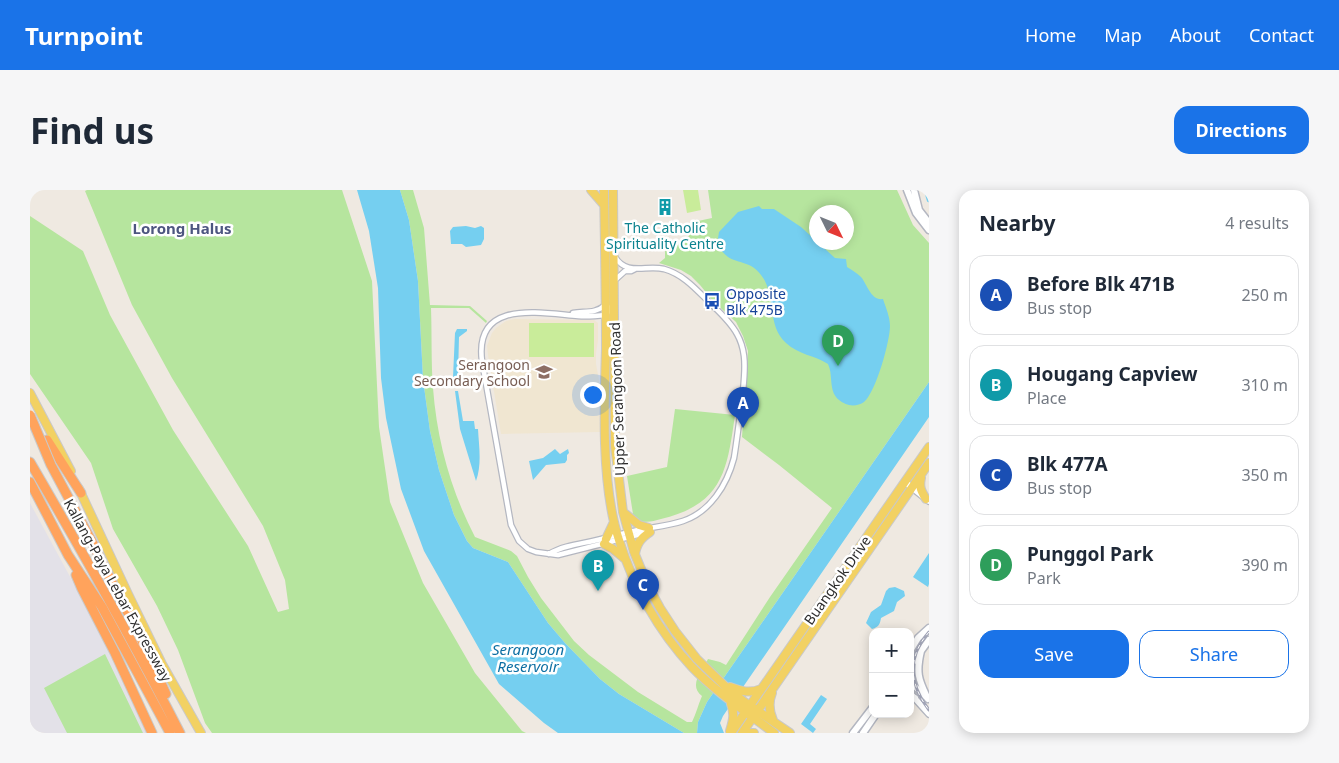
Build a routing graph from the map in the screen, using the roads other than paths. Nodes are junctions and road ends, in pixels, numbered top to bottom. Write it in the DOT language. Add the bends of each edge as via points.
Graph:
graph roads {
  1 [pos="591,190"];
  2 [pos="604,190"];
  3 [pos="613,190"];
  4 [pos="619,190"];
  5 [pos="907,190"];
  6 [pos="914,190"];
  7 [pos="604,205"];
  8 [pos="613,206"];
  9 [pos="929,223"];
  10 [pos="929,230"];
  11 [pos="613,253"];
  12 [pos="635,269"];
  13 [pos="613,284"];
  14 [pos="614,303"];
  15 [pos="606,305"];
  16 [pos="569,314"];
  17 [pos="606,315"];
  18 [pos="30,394"];
  19 [pos="30,415"];
  20 [pos="47,440"];
  21 [pos="929,447"];
  22 [pos="30,462"];
  23 [pos="929,463"];
  24 [pos="922,474"];
  25 [pos="30,482"];
  26 [pos="905,482"];
  27 [pos="912,488"];
  28 [pos="81,493"];
  29 [pos="927,500"];
  30 [pos="623,512"];
  31 [pos="615,521"];
  32 [pos="650,530"];
  33 [pos="629,535"];
  34 [pos="618,538"];
  35 [pos="605,541"];
  36 [pos="68,555"];
  37 [pos="635,555"];
  38 [pos="626,561"];
  39 [pos="929,628"];
  40 [pos="929,640"];
  41 [pos="914,644"];
  42 [pos="921,650"];
  43 [pos="914,660"];
  44 [pos="723,684"];
  45 [pos="914,686"];
  46 [pos="773,688"];
  47 [pos="761,689"];
  48 [pos="914,697"];
  49 [pos="928,699"];
  50 [pos="730,702"];
  51 [pos="744,707"];
  52 [pos="869,712"];
  53 [pos="755,714"];
  54 [pos="929,714"];
  55 [pos="873,718"];
  56 [pos="773,721"];
  57 [pos="152,733"];
  58 [pos="170,733"];
  59 [pos="181,733"];
  60 [pos="201,733"];
  61 [pos="730,733"];
  62 [pos="744,733"];
  63 [pos="754,733"];
  64 [pos="774,733"];
  65 [pos="790,733"];
  66 [pos="853,733"];
  67 [pos="863,733"];
  1 -- 7 [label="main road"];
  2 -- 7 [label="main road, Upper Serangoon Road"];
  3 -- 8 [label="main road, Upper Serangoon Road"];
  4 -- 8 [label="main road"];
  5 -- 10 [label="main road" via="916,213"];
  6 -- 9 [label="main road" via="919,210"];
  7 -- 15 [label="main road, Upper Serangoon Road"];
  8 -- 11 [label="main road, Upper Serangoon Road"];
  11 -- 12 [label="street" via="622,265"];
  11 -- 13 [label="main road, Upper Serangoon Road"];
  12 -- 13 [label="street" via="622,274"];
  12 -- 32 [label="street" via="664,269 690,283 733,328 744,355 737,441 726,482 696,514"];
  13 -- 14 [label="main road, Upper Serangoon Road"];
  14 -- 17 [label="street"];
  14 -- 30 [label="main road, Upper Serangoon Road" via="616,446"];
  15 -- 16 [label="street" via="597,312"];
  15 -- 17 [label="main road, Upper Serangoon Road"];
  16 -- 17 [label="street"];
  16 -- 35 [label="street" via="521,312 498,318 486,331 482,361 510,525 518,541 528,549 549,554 557,549"];
  17 -- 31 [label="main road, Upper Serangoon Road" via="605,445"];
  18 -- 28 [label="main road"];
  19 -- 59 [label="highway, bridge" via="51,465 135,625"];
  20 -- 28 [label="highway"];
  21 -- 26 [label="main road, Buangkok Drive"];
  22 -- 59 [label="highway, Kallang-Paya Lebar Expressway"];
  23 -- 24 [label="main road, Buangkok Drive"];
  24 -- 27 [label="main road, Buangkok Drive"];
  24 -- 29 [label="main road" via="919,484"];
  25 -- 36 [label="highway, Kallang-Paya Lebar Expressway"];
  26 -- 27 [label="street"];
  26 -- 47 [label="main road, Buangkok Drive"];
  27 -- 29 [label="street"];
  27 -- 46 [label="main road, Buangkok Drive"];
  28 -- 60 [label="main road" via="158,655"];
  30 -- 32 [label="main road"];
  30 -- 33 [label="main road, Upper Serangoon Road"];
  31 -- 34 [label="main road, Upper Serangoon Road"];
  31 -- 35 [label="main road"];
  32 -- 33 [label="street"];
  32 -- 37 [label="main road" via="639,541"];
  33 -- 34 [label="street"];
  33 -- 37 [label="main road, Upper Serangoon Road"];
  34 -- 35 [label="street"];
  34 -- 38 [label="main road, Upper Serangoon Road"];
  35 -- 38 [label="main road"];
  36 -- 57 [label="highway"];
  36 -- 58 [label="highway, Kallang-Paya Lebar Expressway" via="102,608"];
  37 -- 44 [label="main road, Upper Serangoon Road" via="648,586 670,623"];
  38 -- 50 [label="main road, Upper Serangoon Road" via="647,604 669,638 691,665"];
  39 -- 41 [label="main road"];
  40 -- 42 [label="main road"];
  42 -- 43 [label="main road"];
  42 -- 49 [label="main road" via="918,676"];
  44 -- 47 [label="main road" via="748,693"];
  44 -- 51 [label="main road, Upper Serangoon Road"];
  45 -- 49 [label="street"];
  46 -- 53 [label="main road, Buangkok Drive"];
  46 -- 56 [label="main road" via="769,712"];
  47 -- 51 [label="main road, Buangkok Drive"];
  48 -- 54 [label="street"];
  50 -- 51 [label="main road, Upper Serangoon Road"];
  50 -- 61 [label="main road" via="734,719"];
  51 -- 53 [label="main road, Upper Serangoon Road"];
  51 -- 61 [label="main road, Buangkok Drive"];
  52 -- 66 [label="main road"];
  53 -- 56 [label="main road"];
  53 -- 62 [label="main road, Buangkok Drive"];
  53 -- 64 [label="main road"];
  55 -- 67 [label="main road"];
  56 -- 65 [label="main road"];
  62 -- 63 [label="main road"];
}
